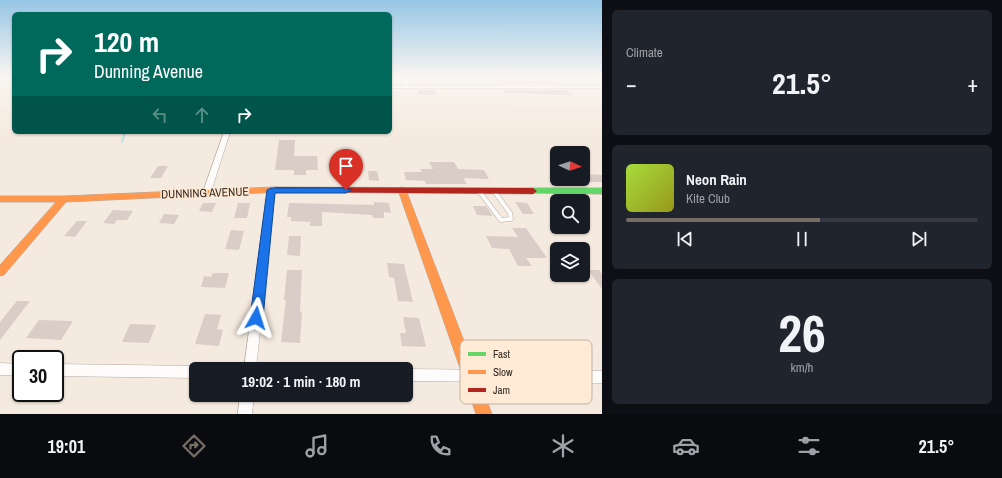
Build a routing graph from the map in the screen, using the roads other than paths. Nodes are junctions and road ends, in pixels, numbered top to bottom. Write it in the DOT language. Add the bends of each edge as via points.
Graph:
graph roads {
  1 [pos="226,134"];
  2 [pos="271,190"];
  3 [pos="402,190"];
  4 [pos="479,191"];
  5 [pos="494,191"];
  6 [pos="207,192"];
  7 [pos="602,192"];
  8 [pos="0,199"];
  9 [pos="63,199"];
  10 [pos="0,272"];
  11 [pos="460,351"];
  12 [pos="251,362"];
  13 [pos="0,369"];
  14 [pos="12,370"];
  15 [pos="64,370"];
  16 [pos="189,372"];
  17 [pos="413,375"];
  18 [pos="460,376"];
  19 [pos="592,377"];
  20 [pos="602,377"];
  21 [pos="246,402"];
  22 [pos="480,404"];
  23 [pos="245,414"];
  24 [pos="484,414"];
  1 -- 6 [label="street"];
  2 -- 3 [label="street, DUNNING AVENUE"];
  2 -- 6 [label="street, DUNNING AVENUE"];
  2 -- 12 [label="street"];
  3 -- 4 [label="street, DUNNING AVENUE"];
  3 -- 11 [label="street"];
  4 -- 5 [label="street, DUNNING AVENUE"];
  4 -- 5 [label="lane" via="499,218 510,219 510,213"];
  5 -- 7 [label="street, DUNNING AVENUE"];
  6 -- 9 [label="street, DUNNING AVENUE"];
  8 -- 9 [label="street, DUNNING AVENUE"];
  9 -- 10 [label="street"];
  13 -- 14 [label="street"];
  15 -- 16 [label="street"];
  17 -- 18 [label="street"];
  19 -- 20 [label="street"];
  21 -- 23 [label="street"];
  22 -- 24 [label="street"];
}
